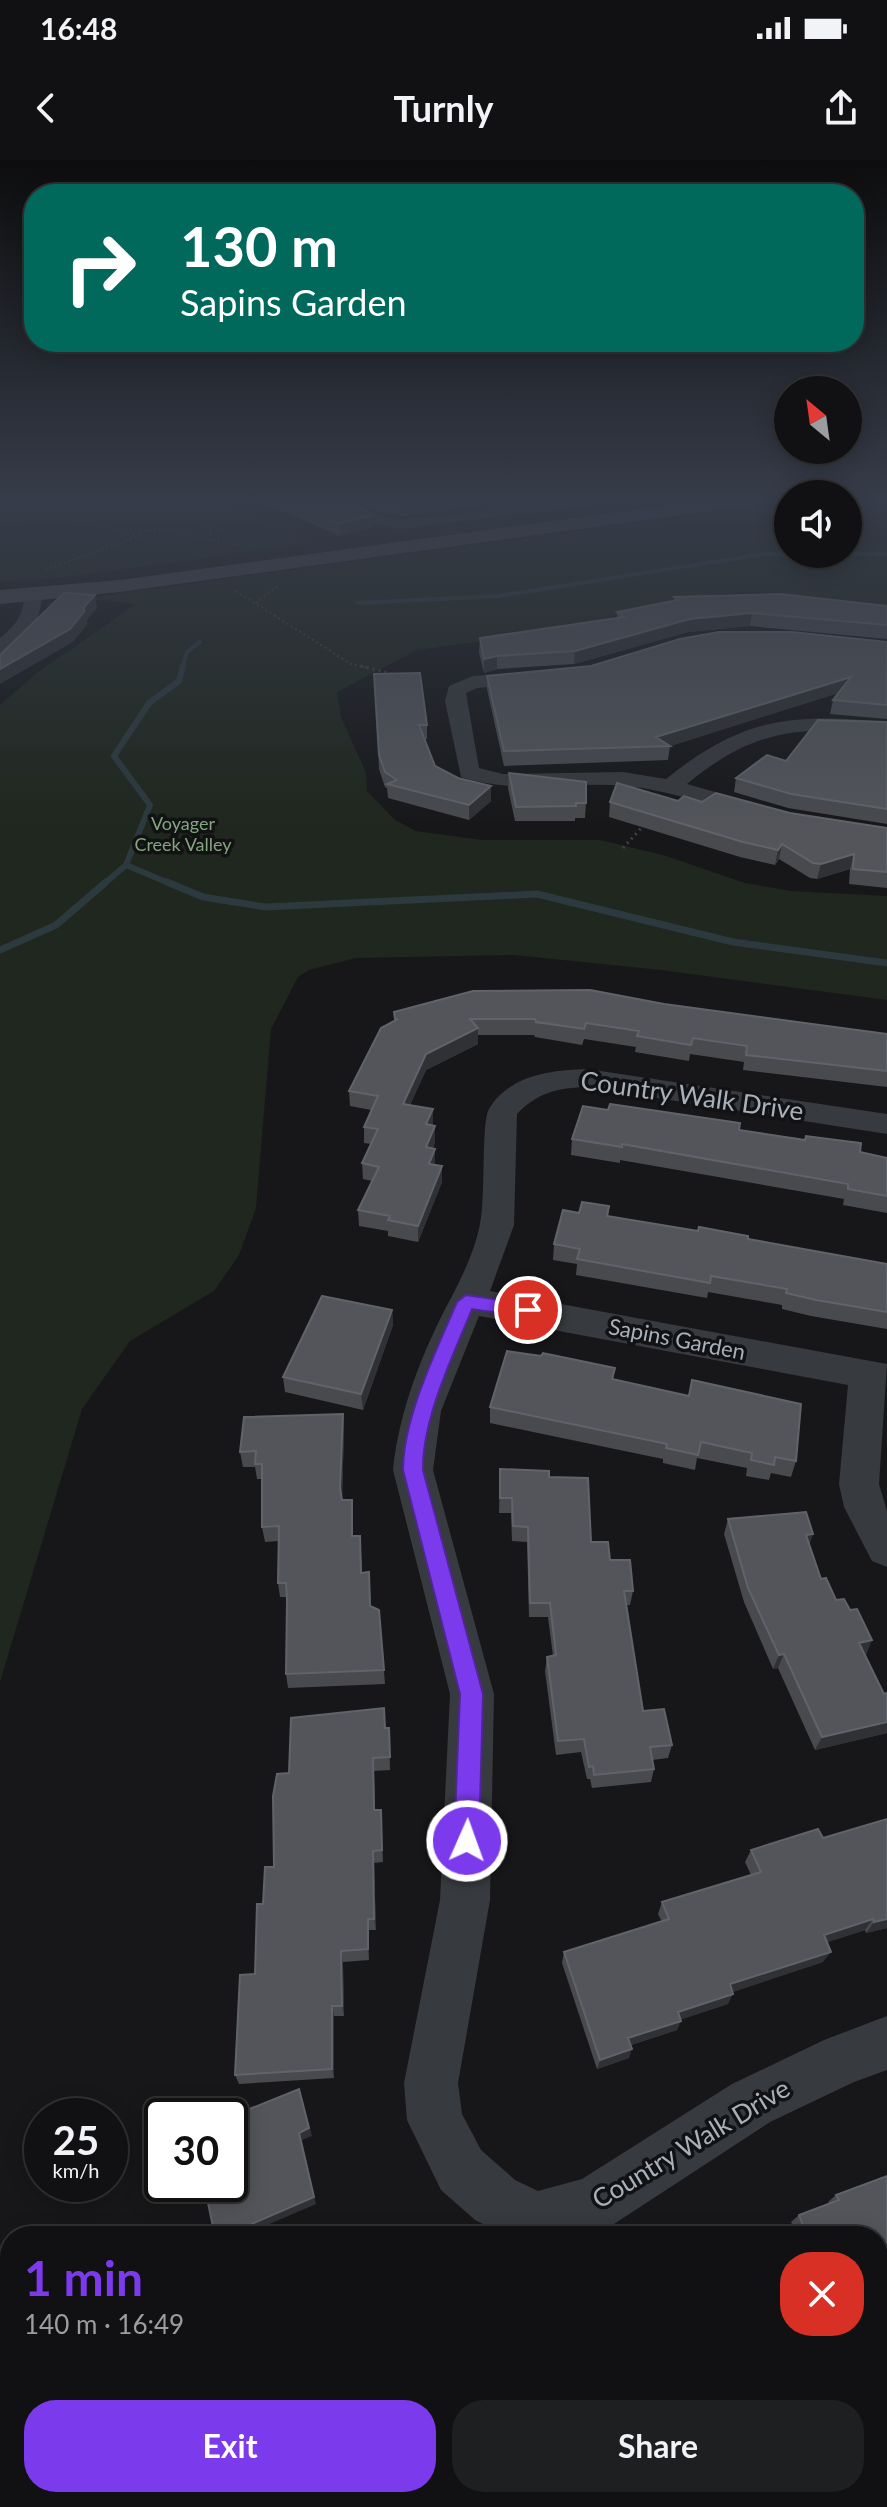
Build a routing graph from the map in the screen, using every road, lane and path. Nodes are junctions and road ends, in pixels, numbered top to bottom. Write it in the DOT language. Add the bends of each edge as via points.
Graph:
graph roads {
  1 [pos="33,608"];
  2 [pos="263,608"];
  3 [pos="0,647"];
  4 [pos="396,675"];
  5 [pos="558,676"];
  6 [pos="887,728"];
  7 [pos="675,785"];
  8 [pos="771,814"];
  9 [pos="623,848"];
  10 [pos="887,1124"];
  11 [pos="466,1302"];
  12 [pos="877,1377"];
  13 [pos="887,1549"];
  14 [pos="887,2043"];
  1 -- 3 [label="street" via="32,617"];
  2 -- 4 [label="path" via="351,664"];
  5 -- 7 [label="street" via="473,682 456,690 469,772 499,780 601,778"];
  6 -- 7 [label="street" via="820,722 788,726 720,748"];
  7 -- 8 [label="street"];
  7 -- 9 [label="path"];
  10 -- 11 [label="street, Country Walk Drive" via="587,1078 542,1081 519,1093 502,1112 494,1238"];
  11 -- 12 [label="street, Sapins Garden"];
  11 -- 14 [label="street, Country Walk Drive" via="436,1374 413,1452 413,1470 472,1694 465,1900 431,2083 435,2120 461,2170 495,2200 536,2220 594,2204 751,2103"];
  12 -- 13 [label="street" via="859,1484 864,1507"];
}
